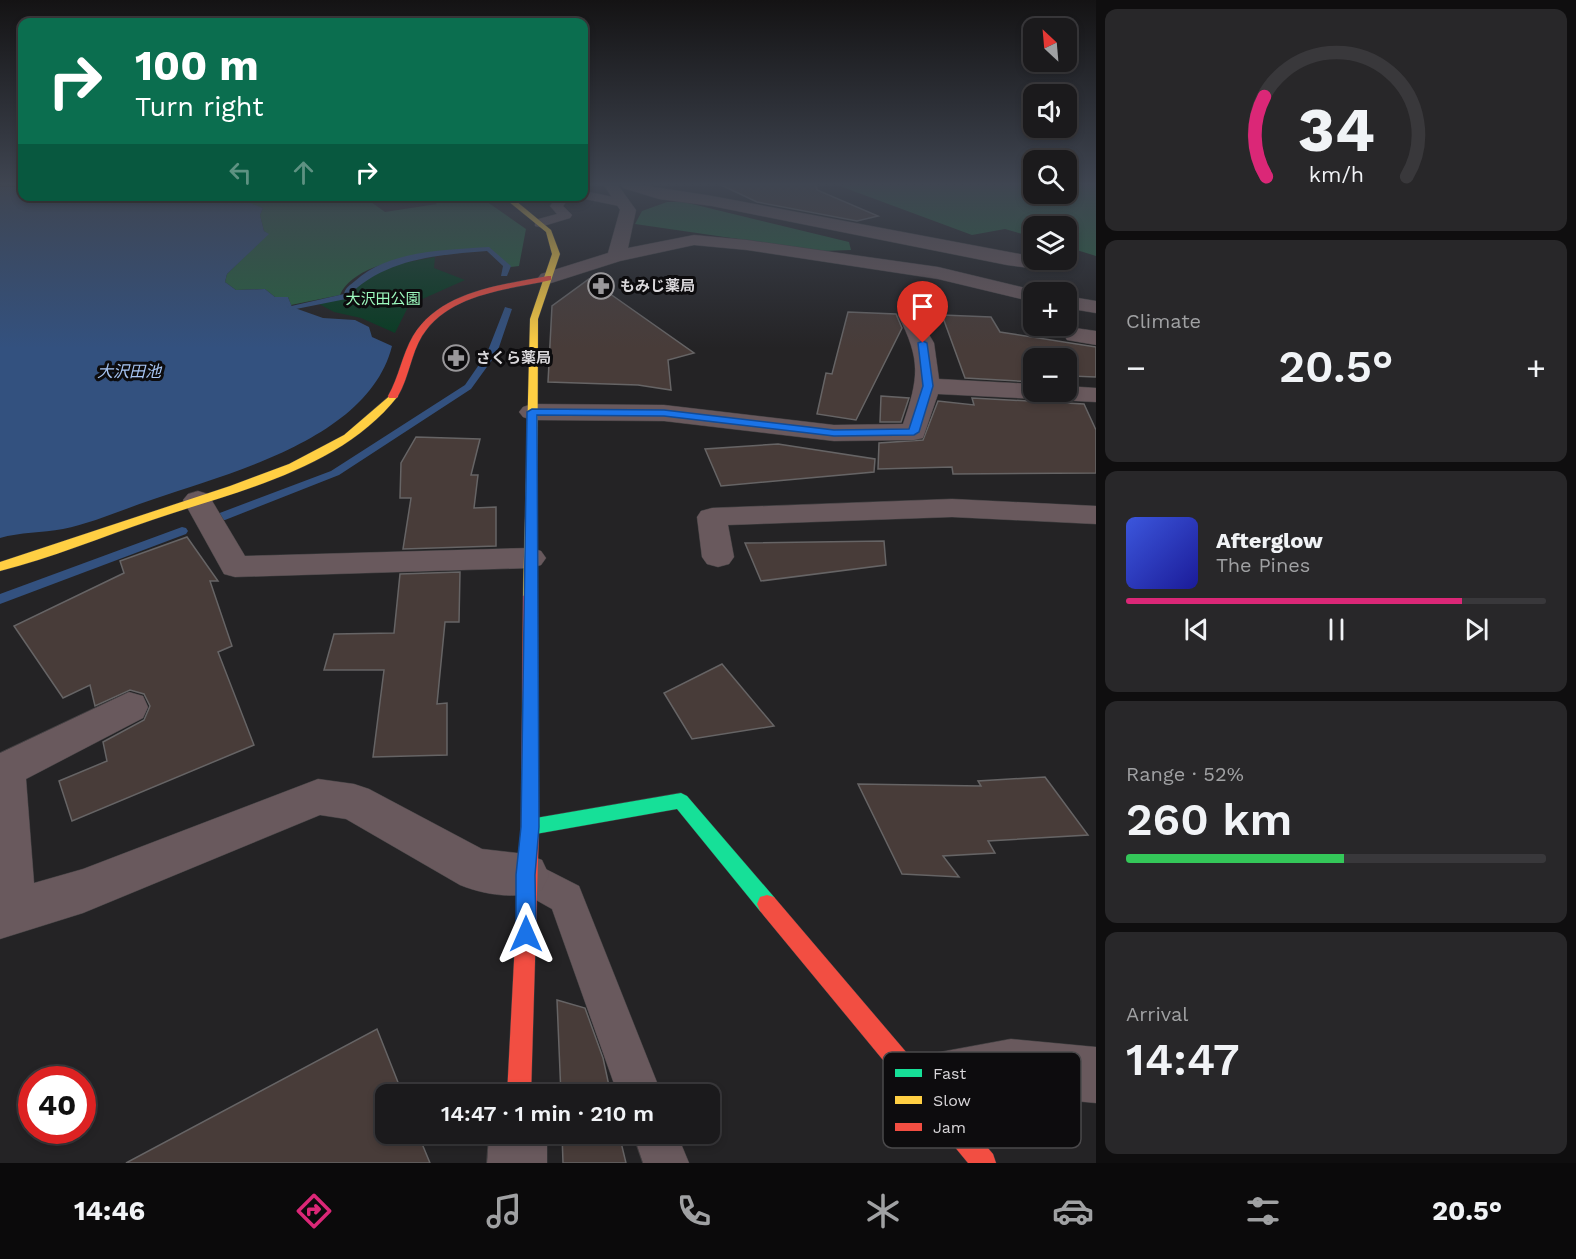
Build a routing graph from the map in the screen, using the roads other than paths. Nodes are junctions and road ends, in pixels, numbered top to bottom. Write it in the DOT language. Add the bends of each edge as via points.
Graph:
graph roads {
  1 [pos="552,239"];
  2 [pos="622,239"];
  3 [pos="910,239"];
  4 [pos="616,255"];
  5 [pos="1023,262"];
  6 [pos="548,278"];
  7 [pos="1023,293"];
  8 [pos="1077,304"];
  9 [pos="1096,307"];
  10 [pos="908,315"];
  11 [pos="928,386"];
  12 [pos="1096,395"];
  13 [pos="532,412"];
  14 [pos="198,500"];
  15 [pos="1096,515"];
  16 [pos="718,557"];
  17 [pos="530,558"];
  18 [pos="0,567"];
  19 [pos="129,707"];
  20 [pos="530,827"];
  21 [pos="526,875"];
  22 [pos="6,915"];
  23 [pos="892,1052"];
  24 [pos="1081,1074"];
  25 [pos="1096,1075"];
  26 [pos="519,1084"];
  27 [pos="636,1084"];
  28 [pos="518,1144"];
  29 [pos="659,1144"];
  30 [pos="972,1148"];
  31 [pos="517,1163"];
  32 [pos="666,1163"];
  33 [pos="984,1163"];
  1 -- 6 [label="street" via="556,254"];
  2 -- 4 [label="street"];
  3 -- 5 [label="street"];
  4 -- 6 [label="street"];
  4 -- 7 [label="street" via="694,240 712,241 938,273"];
  6 -- 13 [label="street" via="534,318"];
  6 -- 14 [label="street" via="482,294 435,318 418,334 404,379 366,422 296,464"];
  8 -- 9 [label="street"];
  10 -- 11 [label="street" via="923,343"];
  11 -- 12 [label="street"];
  11 -- 13 [label="street" via="914,432 834,433 664,413"];
  13 -- 17 [label="street"];
  14 -- 17 [label="street" via="235,567"];
  14 -- 18 [label="street"];
  15 -- 16 [label="street" via="1005,507 712,518"];
  17 -- 20 [label="street"];
  19 -- 22 [label="street" via="5,770"];
  20 -- 21 [label="street"];
  20 -- 23 [label="street" via="681,801"];
  21 -- 22 [label="street" via="476,870 354,802 318,797 83,891"];
  21 -- 26 [label="street"];
  21 -- 27 [label="lane" via="566,898"];
  24 -- 25 [label="street"];
  28 -- 31 [label="street"];
  29 -- 32 [label="lane"];
  30 -- 33 [label="street"];
}
